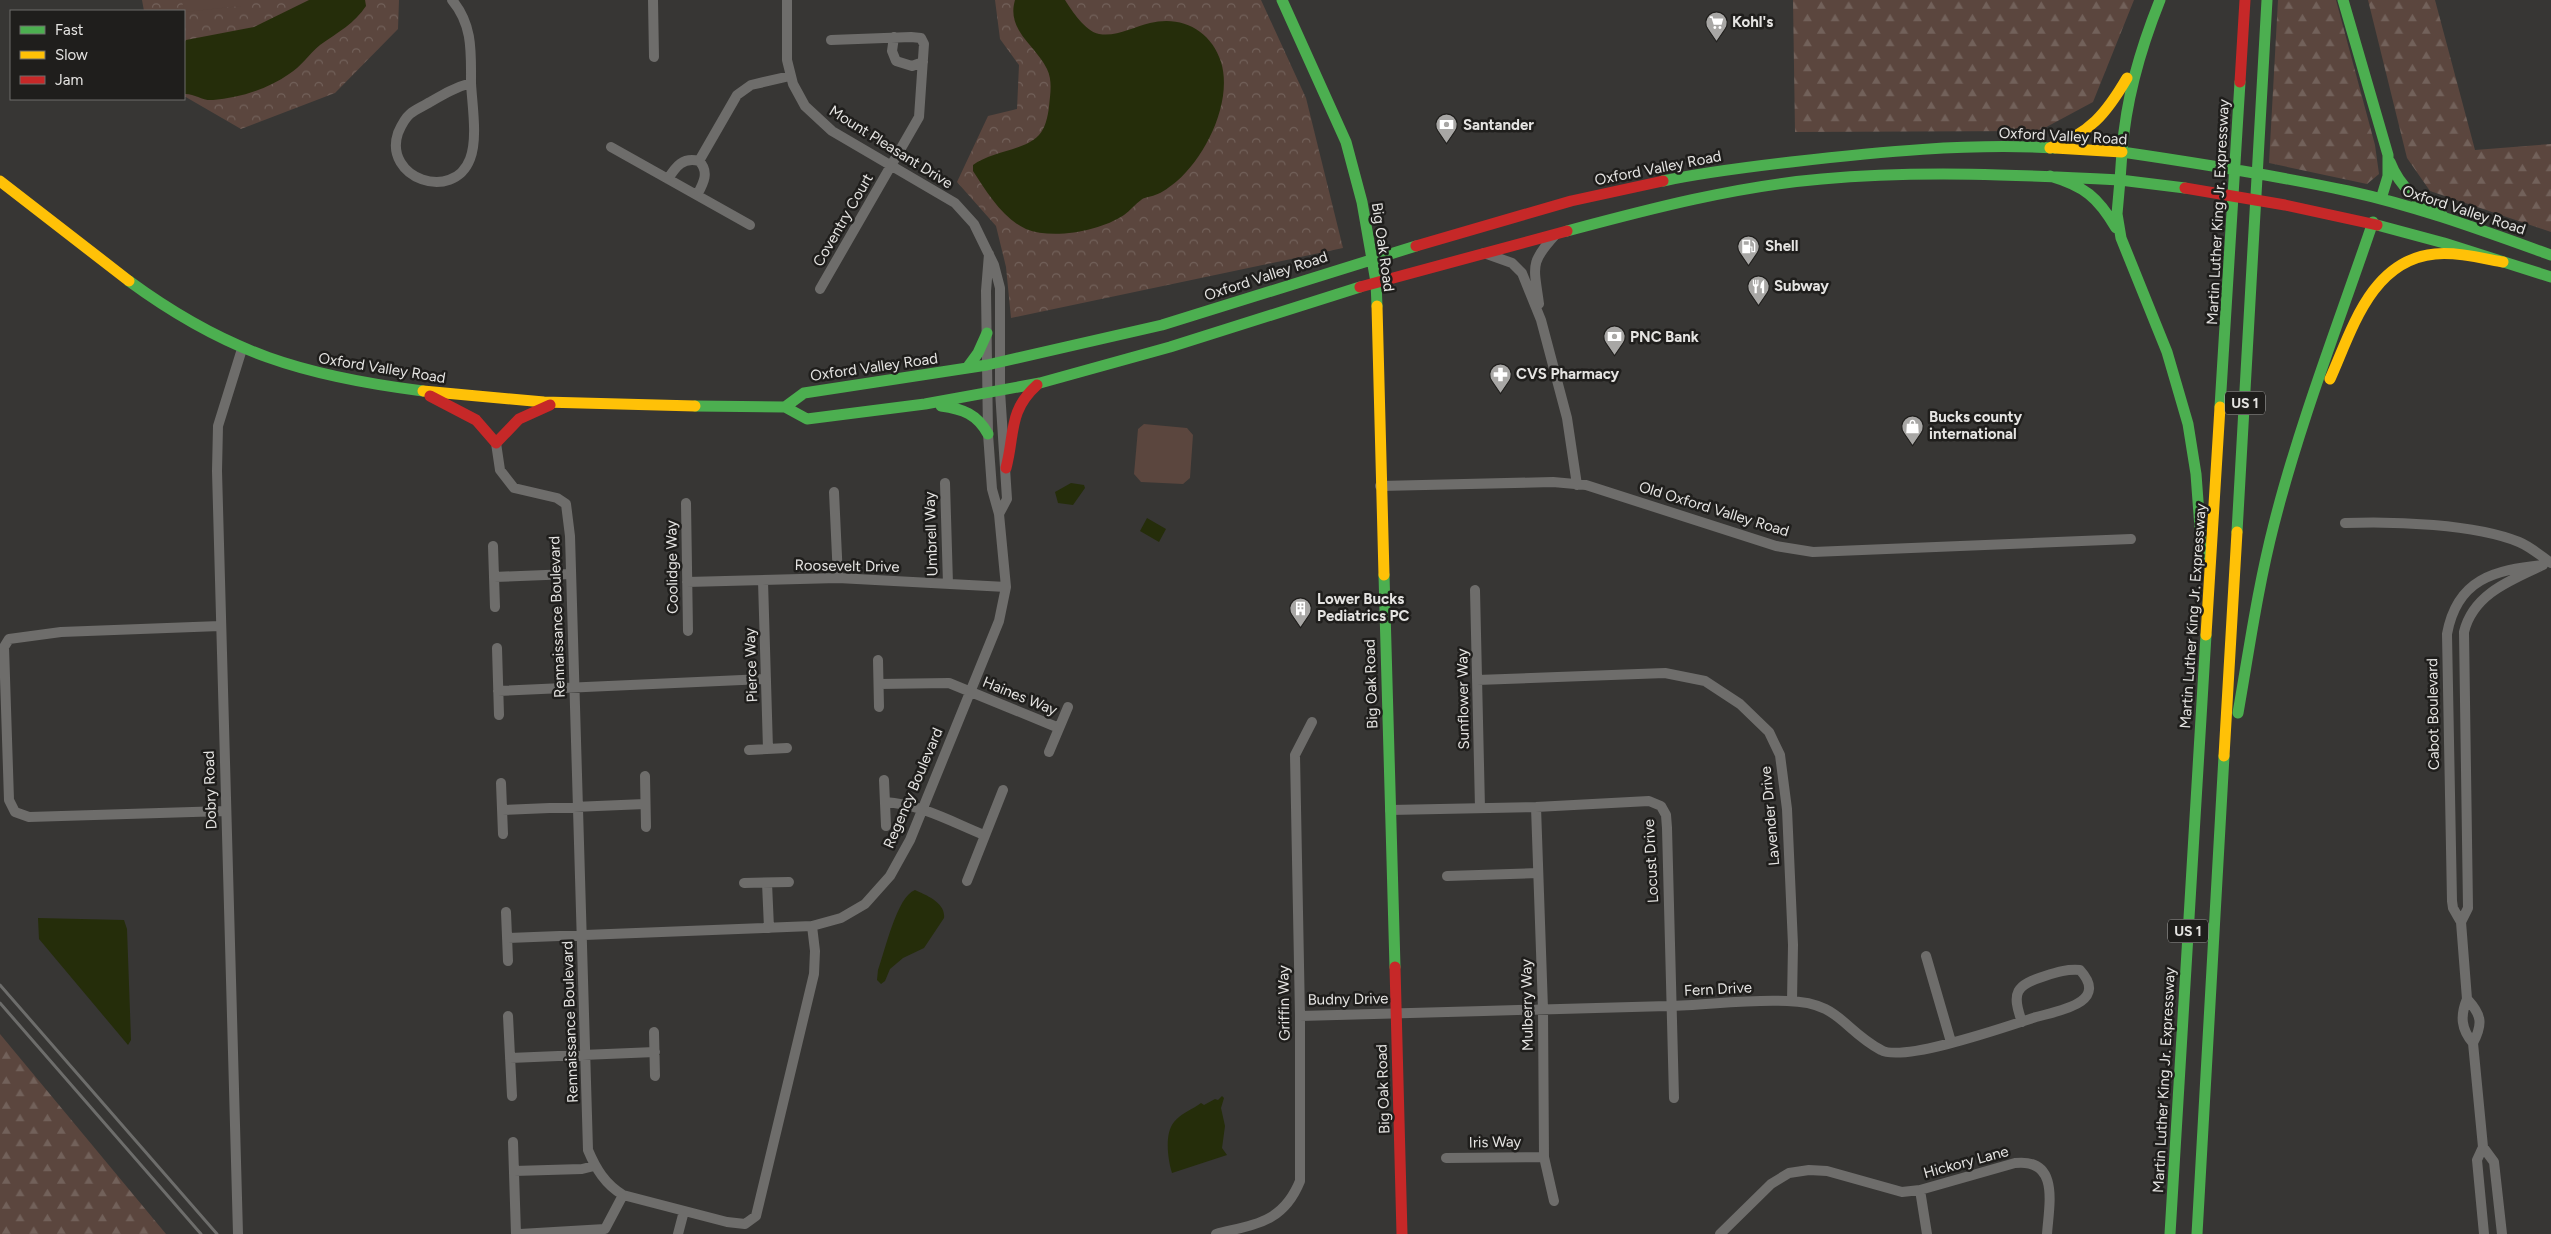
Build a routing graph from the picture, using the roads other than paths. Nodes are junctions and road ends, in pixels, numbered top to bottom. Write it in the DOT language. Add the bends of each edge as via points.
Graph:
graph roads {
  1 [pos="452,0"];
  2 [pos="654,0"];
  3 [pos="786,0"];
  4 [pos="1282,0"];
  5 [pos="2160,0"];
  6 [pos="2245,0"];
  7 [pos="2268,0"];
  8 [pos="2343,0"];
  9 [pos="894,37"];
  10 [pos="831,40"];
  11 [pos="654,57"];
  12 [pos="2136,61"];
  13 [pos="923,62"];
  14 [pos="790,76"];
  15 [pos="471,83"];
  16 [pos="611,147"];
  17 [pos="2050,148"];
  18 [pos="2122,152"];
  19 [pos="2388,155"];
  20 [pos="699,161"];
  21 [pos="892,166"];
  22 [pos="2050,176"];
  23 [pos="668,179"];
  24 [pos="2120,180"];
  25 [pos="0,181"];
  26 [pos="697,195"];
  27 [pos="2381,199"];
  28 [pos="2443,216"];
  29 [pos="2373,222"];
  30 [pos="750,226"];
  31 [pos="1557,233"];
  32 [pos="2121,238"];
  33 [pos="1484,253"];
  34 [pos="989,254"];
  35 [pos="2551,255"];
  36 [pos="1370,258"];
  37 [pos="2503,262"];
  38 [pos="2551,277"];
  39 [pos="1376,282"];
  40 [pos="820,289"];
  41 [pos="1541,320"];
  42 [pos="987,333"];
  43 [pos="242,349"];
  44 [pos="1000,362"];
  45 [pos="987,365"];
  46 [pos="967,368"];
  47 [pos="1040,383"];
  48 [pos="419,391"];
  49 [pos="1000,391"];
  50 [pos="987,393"];
  51 [pos="556,403"];
  52 [pos="925,404"];
  53 [pos="785,407"];
  54 [pos="988,434"];
  55 [pos="496,444"];
  56 [pos="2297,451"];
  57 [pos="1006,468"];
  58 [pos="945,483"];
  59 [pos="1380,486"];
  60 [pos="1577,486"];
  61 [pos="834,492"];
  62 [pos="686,503"];
  63 [pos="999,514"];
  64 [pos="2345,523"];
  65 [pos="2132,539"];
  66 [pos="493,546"];
  67 [pos="2548,564"];
  68 [pos="571,574"];
  69 [pos="494,577"];
  70 [pos="838,578"];
  71 [pos="763,581"];
  72 [pos="688,582"];
  73 [pos="948,584"];
  74 [pos="1006,587"];
  75 [pos="1475,590"];
  76 [pos="495,607"];
  77 [pos="220,626"];
  78 [pos="2205,628"];
  79 [pos="688,631"];
  80 [pos="497,648"];
  81 [pos="878,660"];
  82 [pos="766,679"];
  83 [pos="1477,680"];
  84 [pos="879,684"];
  85 [pos="574,688"];
  86 [pos="498,691"];
  87 [pos="969,692"];
  88 [pos="879,707"];
  89 [pos="1068,707"];
  90 [pos="499,715"];
  91 [pos="1312,722"];
  92 [pos="1059,728"];
  93 [pos="768,748"];
  94 [pos="787,748"];
  95 [pos="749,750"];
  96 [pos="1049,752"];
  97 [pos="645,776"];
  98 [pos="884,780"];
  99 [pos="501,783"];
  100 [pos="1003,790"];
  101 [pos="885,802"];
  102 [pos="646,804"];
  103 [pos="2222,806"];
  104 [pos="578,807"];
  105 [pos="1536,807"];
  106 [pos="1480,808"];
  107 [pos="502,810"];
  108 [pos="922,810"];
  109 [pos="1390,810"];
  110 [pos="226,811"];
  111 [pos="886,826"];
  112 [pos="646,827"];
  113 [pos="503,834"];
  114 [pos="984,835"];
  115 [pos="1538,873"];
  116 [pos="1447,876"];
  117 [pos="967,881"];
  118 [pos="789,882"];
  119 [pos="744,883"];
  120 [pos="767,883"];
  121 [pos="506,912"];
  122 [pos="2461,922"];
  123 [pos="812,926"];
  124 [pos="769,928"];
  125 [pos="582,934"];
  126 [pos="507,938"];
  127 [pos="1926,956"];
  128 [pos="508,961"];
  129 [pos="2468,999"];
  130 [pos="1792,1001"];
  131 [pos="1671,1006"];
  132 [pos="1543,1008"];
  133 [pos="1396,1013"];
  134 [pos="508,1016"];
  135 [pos="1300,1016"];
  136 [pos="2022,1022"];
  137 [pos="654,1032"];
  138 [pos="1951,1042"];
  139 [pos="2473,1043"];
  140 [pos="654,1052"];
  141 [pos="586,1055"];
  142 [pos="510,1058"];
  143 [pos="655,1076"];
  144 [pos="512,1096"];
  145 [pos="1674,1098"];
  146 [pos="513,1142"];
  147 [pos="2483,1147"];
  148 [pos="1544,1157"];
  149 [pos="1446,1158"];
  150 [pos="594,1166"];
  151 [pos="514,1171"];
  152 [pos="1920,1190"];
  153 [pos="623,1195"];
  154 [pos="1554,1201"];
  155 [pos="684,1211"];
  156 [pos="238,1234"];
  157 [pos="518,1234"];
  158 [pos="678,1234"];
  159 [pos="1216,1234"];
  160 [pos="1402,1234"];
  161 [pos="1720,1234"];
  162 [pos="1927,1234"];
  163 [pos="2048,1234"];
  164 [pos="2170,1234"];
  165 [pos="2197,1234"];
  166 [pos="2484,1234"];
  167 [pos="2502,1234"];
  1 -- 15 [label="street" via="469,32"];
  2 -- 11 [label="street"];
  3 -- 14 [label="street, Mount Pleasant Drive"];
  4 -- 36 [label="main road, Big Oak Road" via="1346,142 1362,202"];
  5 -- 12 [label="main road"];
  6 -- 78 [label="main road, Martin Luther King Jr. Expressway / US 1"];
  7 -- 103 [label="main road, US 1"];
  8 -- 19 [label="main road"];
  9 -- 10 [label="street"];
  9 -- 13 [label="street" via="921,38"];
  9 -- 13 [label="street" via="892,51 896,61 912,66"];
  12 -- 17 [label="main road" via="2100,120 2074,139"];
  12 -- 18 [label="main road" via="2127,100"];
  13 -- 21 [label="street, Coventry Court" via="919,117"];
  14 -- 20 [label="street" via="752,84 737,95"];
  14 -- 21 [label="street, Mount Pleasant Drive" via="805,106 824,125"];
  15 -- 15 [label="street" via="474,146 468,164 448,180 434,183 416,178 403,167 397,151 396,138 400,127 410,114 455,87"];
  16 -- 23 [label="street"];
  17 -- 18 [label="main road, Oxford Valley Road"];
  17 -- 36 [label="main road, Oxford Valley Road" via="1898,151 1694,174 1571,201"];
  18 -- 24 [label="main road"];
  18 -- 27 [label="main road, Oxford Valley Road" via="2286,177"];
  19 -- 27 [label="main road" via="2388,176"];
  19 -- 28 [label="main road" via="2402,188 2420,204"];
  20 -- 23 [label="street" via="682,162"];
  20 -- 26 [label="street" via="705,169 705,177"];
  21 -- 34 [label="street, Mount Pleasant Drive" via="955,203 974,224"];
  21 -- 40 [label="street, Coventry Court"];
  22 -- 24 [label="main road, Oxford Valley Road"];
  22 -- 31 [label="main road, Oxford Valley Road" via="1898,175 1821,179 1732,192"];
  22 -- 32 [label="main road" via="2076,184 2094,195 2106,209"];
  23 -- 26 [label="street"];
  24 -- 29 [label="main road, Oxford Valley Road" via="2284,202"];
  24 -- 32 [label="main road" via="2117,214"];
  25 -- 43 [label="main road, Oxford Valley Road" via="164,306"];
  26 -- 30 [label="street"];
  27 -- 28 [label="main road, Oxford Valley Road"];
  27 -- 29 [label="main road"];
  28 -- 35 [label="main road, Oxford Valley Road"];
  29 -- 37 [label="main road, Oxford Valley Road"];
  29 -- 56 [label="main road"];
  31 -- 33 [label="main road, Oxford Valley Road"];
  31 -- 41 [label="street" via="1539,253 1535,264"];
  32 -- 78 [label="main road" via="2167,352 2188,424 2199,498"];
  33 -- 39 [label="main road, Oxford Valley Road"];
  33 -- 41 [label="street" via="1512,263 1522,273"];
  34 -- 42 [label="street"];
  34 -- 44 [label="street, Mount Pleasant Drive" via="1000,288"];
  36 -- 39 [label="main road, Big Oak Road"];
  36 -- 44 [label="main road, Oxford Valley Road" via="1162,325"];
  37 -- 38 [label="main road, Oxford Valley Road"];
  37 -- 56 [label="main road" via="2433,254 2407,261 2384,274 2369,296"];
  39 -- 47 [label="main road, Oxford Valley Road" via="1170,347"];
  39 -- 59 [label="main road, Big Oak Road"];
  41 -- 60 [label="street" via="1567,418"];
  42 -- 45 [label="street"];
  42 -- 46 [label="main road"];
  43 -- 48 [label="main road, Oxford Valley Road" via="329,377"];
  43 -- 77 [label="street, Dobry Road" via="218,426"];
  44 -- 45 [label="main road, Oxford Valley Road"];
  44 -- 49 [label="street, Mount Pleasant Drive"];
  45 -- 46 [label="main road, Oxford Valley Road"];
  45 -- 50 [label="street"];
  46 -- 53 [label="main road, Oxford Valley Road" via="804,393"];
  47 -- 49 [label="main road, Oxford Valley Road"];
  47 -- 57 [label="main road" via="1023,395 1014,413"];
  48 -- 51 [label="main road, Oxford Valley Road"];
  48 -- 55 [label="main road" via="475,418 488,428"];
  49 -- 50 [label="main road, Oxford Valley Road"];
  49 -- 57 [label="street, Regency Boulevard"];
  50 -- 52 [label="main road, Oxford Valley Road"];
  50 -- 54 [label="street, Regency Boulevard"];
  51 -- 53 [label="main road, Oxford Valley Road"];
  51 -- 55 [label="main road" via="521,417 508,426"];
  52 -- 53 [label="main road, Oxford Valley Road" via="807,419"];
  52 -- 54 [label="main road" via="966,409 982,422"];
  54 -- 63 [label="street, Regency Boulevard" via="992,489"];
  55 -- 68 [label="street, Rennaissance Boulevard" via="500,470 514,488 557,498 566,504"];
  56 -- 103 [label="main road" via="2263,570"];
  57 -- 63 [label="street, Regency Boulevard" via="1007,499"];
  58 -- 73 [label="street, Umbrell Way"];
  59 -- 60 [label="street, Old Oxford Valley Road" via="1553,482"];
  59 -- 109 [label="main road, Big Oak Road"];
  60 -- 65 [label="street, Old Oxford Valley Road" via="1588,486 1776,546 1813,552"];
  61 -- 70 [label="street"];
  62 -- 72 [label="street, Coolidge Way"];
  63 -- 74 [label="street, Regency Boulevard"];
  64 -- 67 [label="street" via="2404,523 2492,534 2521,543"];
  66 -- 69 [label="street"];
  67 -- 122 [label="street, Cabot Boulevard" via="2487,595 2477,604 2464,632 2468,908"];
  67 -- 122 [label="street, Cabot Boulevard" via="2512,568 2483,579 2464,595 2449,620 2451,876 2453,908"];
  68 -- 69 [label="street"];
  68 -- 85 [label="street, Rennaissance Boulevard"];
  69 -- 76 [label="street"];
  70 -- 71 [label="street, Roosevelt Drive"];
  70 -- 73 [label="street, Roosevelt Drive"];
  71 -- 72 [label="street, Roosevelt Drive"];
  71 -- 82 [label="street, Pierce Way"];
  72 -- 79 [label="street, Coolidge Way"];
  73 -- 74 [label="street, Roosevelt Drive"];
  74 -- 87 [label="street, Regency Boulevard" via="998,621"];
  75 -- 83 [label="street, Sunflower Way"];
  77 -- 110 [label="street, Dobry Road"];
  77 -- 110 [label="street" via="28,635 9,639 4,648 9,800 15,812 29,816"];
  78 -- 164 [label="main road, Martin Luther King Jr. Expressway / US 1"];
  80 -- 86 [label="street"];
  81 -- 84 [label="street"];
  82 -- 85 [label="street"];
  82 -- 93 [label="street, Pierce Way"];
  83 -- 106 [label="street, Sunflower Way"];
  83 -- 130 [label="street, Lavender Drive" via="1665,673 1705,681 1740,704 1769,732 1780,755 1787,809 1794,945"];
  84 -- 87 [label="street, Haines Way" via="949,683"];
  84 -- 88 [label="street"];
  85 -- 86 [label="street"];
  85 -- 104 [label="street, Rennaissance Boulevard"];
  86 -- 90 [label="street"];
  87 -- 92 [label="street, Haines Way"];
  87 -- 108 [label="street, Regency Boulevard"];
  89 -- 92 [label="street"];
  91 -- 135 [label="street, Griffin Way" via="1295,755"];
  92 -- 96 [label="street"];
  93 -- 94 [label="street"];
  93 -- 95 [label="street"];
  97 -- 102 [label="street"];
  98 -- 101 [label="street"];
  99 -- 107 [label="street"];
  100 -- 114 [label="street"];
  101 -- 108 [label="street"];
  101 -- 111 [label="street"];
  102 -- 104 [label="street"];
  102 -- 112 [label="street"];
  103 -- 165 [label="main road, US 1"];
  104 -- 107 [label="street"];
  104 -- 125 [label="street, Rennaissance Boulevard"];
  105 -- 106 [label="street, Locust Drive"];
  105 -- 115 [label="street, Mulberry Way"];
  105 -- 131 [label="street, Locust Drive" via="1649,801 1661,806 1667,828"];
  106 -- 109 [label="street, Locust Drive"];
  107 -- 113 [label="street"];
  108 -- 114 [label="street"];
  108 -- 123 [label="street, Regency Boulevard" via="890,876 865,904 842,918"];
  109 -- 133 [label="main road, Big Oak Road"];
  110 -- 156 [label="street, Dobry Road"];
  114 -- 117 [label="street"];
  115 -- 116 [label="street"];
  115 -- 132 [label="street, Mulberry Way"];
  118 -- 120 [label="street"];
  119 -- 120 [label="street"];
  120 -- 124 [label="street"];
  121 -- 126 [label="street"];
  122 -- 129 [label="street, Cabot Boulevard"];
  123 -- 124 [label="street, Regency Boulevard"];
  123 -- 155 [label="street, Rennaissance Boulevard" via="814,974 756,1216 745,1224"];
  124 -- 125 [label="street, Regency Boulevard"];
  125 -- 126 [label="street, Regency Boulevard"];
  125 -- 141 [label="street, Rennaissance Boulevard"];
  126 -- 128 [label="street"];
  127 -- 138 [label="street"];
  129 -- 139 [label="street, Cabot Boulevard" via="2462,1011 2464,1032"];
  129 -- 139 [label="street, Cabot Boulevard" via="2478,1010 2480,1029"];
  130 -- 131 [label="street, Fern Drive"];
  130 -- 138 [label="street, Fern Drive" via="1809,1003 1836,1014 1882,1051 1900,1054"];
  131 -- 132 [label="street, Fern Drive"];
  131 -- 145 [label="street, Locust Drive"];
  132 -- 133 [label="street, Fern Drive"];
  132 -- 148 [label="street, Mulberry Way"];
  133 -- 135 [label="street, Budny Drive"];
  133 -- 160 [label="main road, Big Oak Road"];
  134 -- 142 [label="street"];
  135 -- 159 [label="street, Griffin Way" via="1300,1181 1283,1210 1266,1221"];
  136 -- 136 [label="street, Fern Drive" via="2077,1006 2086,998 2086,977 2080,970 2068,969 2026,982 2019,988 2016,999"];
  136 -- 138 [label="street, Fern Drive"];
  137 -- 140 [label="street"];
  139 -- 147 [label="street, Cabot Boulevard"];
  140 -- 141 [label="street"];
  140 -- 143 [label="street"];
  141 -- 142 [label="street"];
  141 -- 150 [label="street, Rennaissance Boulevard" via="588,1150"];
  142 -- 144 [label="street"];
  146 -- 151 [label="street"];
  147 -- 166 [label="street, Cabot Boulevard" via="2477,1160"];
  147 -- 167 [label="street, Cabot Boulevard" via="2494,1162"];
  148 -- 149 [label="street, Iris Way"];
  148 -- 154 [label="street, Mulberry Way"];
  150 -- 151 [label="street"];
  150 -- 153 [label="street, Rennaissance Boulevard" via="611,1187"];
  151 -- 157 [label="street"];
  152 -- 161 [label="street, Hickory Lane" via="1902,1192 1827,1171 1790,1173 1771,1184"];
  152 -- 162 [label="street, Hickory Lane"];
  152 -- 163 [label="street, Hickory Lane" via="2027,1162 2038,1166 2047,1177 2050,1188"];
  153 -- 155 [label="street, Rennaissance Boulevard"];
  153 -- 157 [label="street" via="605,1229"];
  155 -- 158 [label="street"];
}
